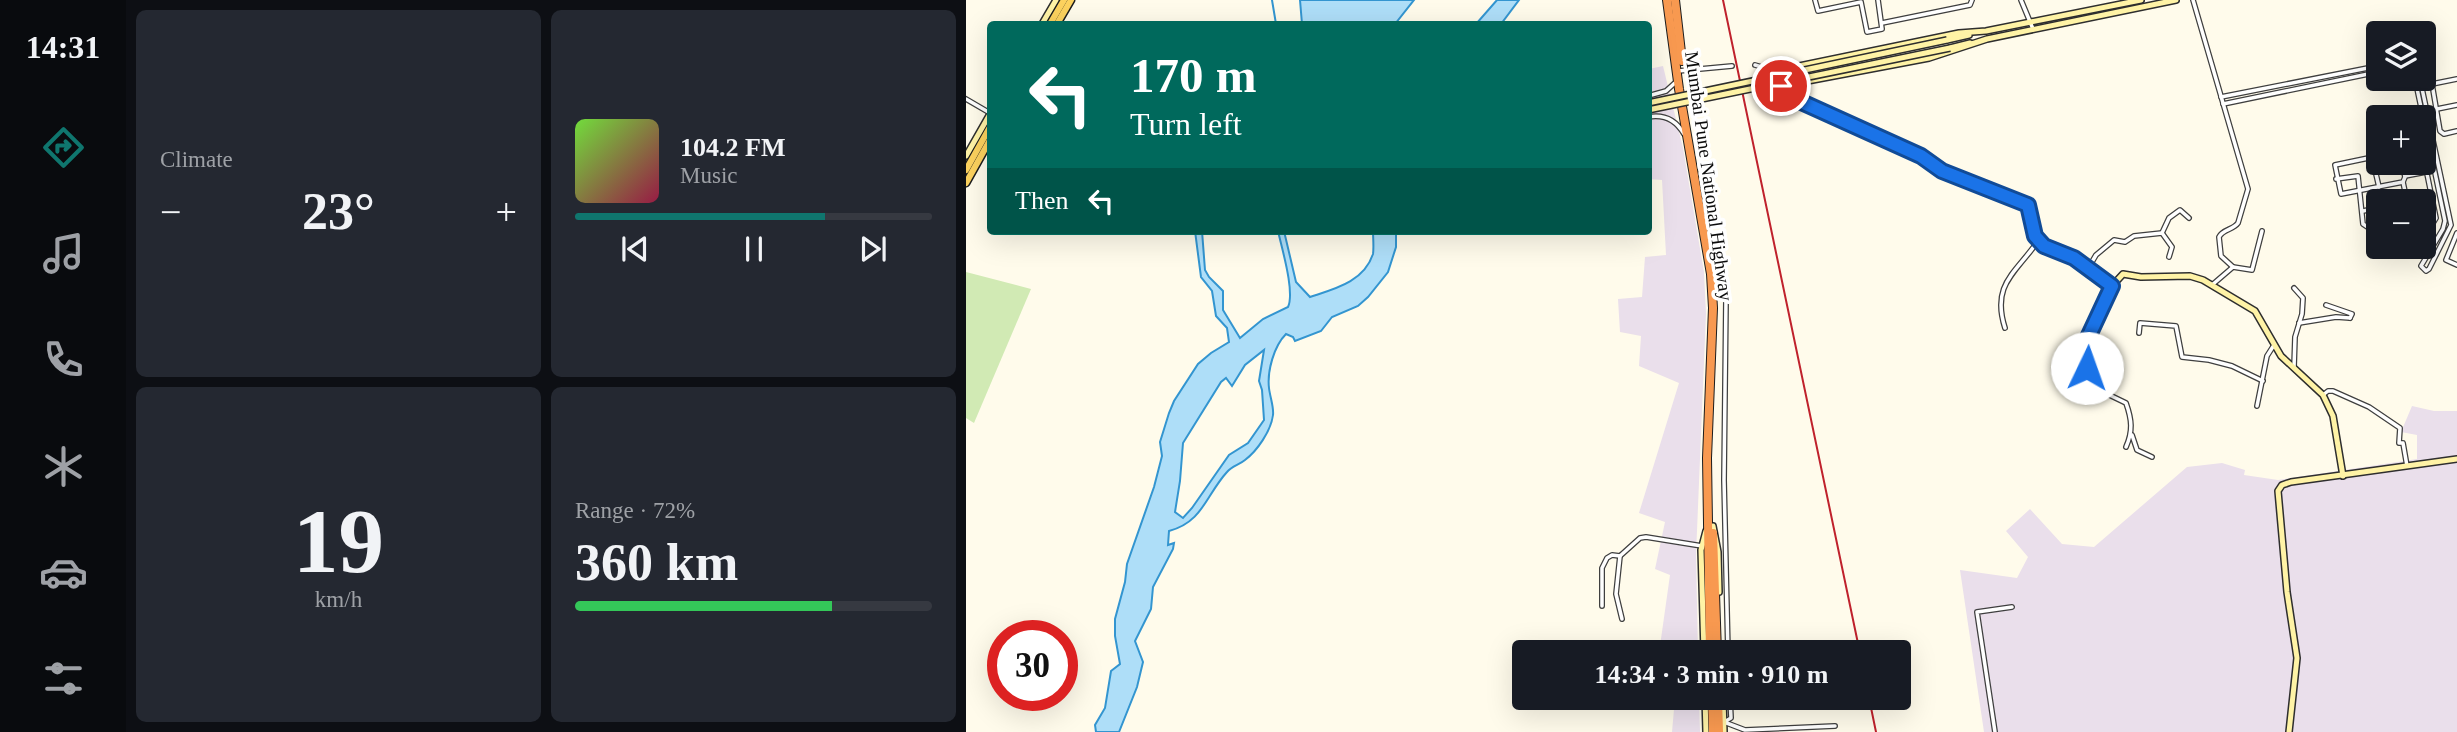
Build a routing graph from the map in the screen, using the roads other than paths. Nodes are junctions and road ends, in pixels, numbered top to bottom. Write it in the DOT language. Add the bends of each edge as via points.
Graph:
graph roads {
  1 [pos="1056,0"];
  2 [pos="1064,0"];
  3 [pos="1071,0"];
  4 [pos="1667,0"];
  5 [pos="1675,0"];
  6 [pos="1815,0"];
  7 [pos="1878,0"];
  8 [pos="1972,0"];
  9 [pos="2021,0"];
  10 [pos="2141,0"];
  11 [pos="2176,0"];
  12 [pos="2193,0"];
  13 [pos="1847,2"];
  14 [pos="1044,21"];
  15 [pos="1051,21"];
  16 [pos="1059,21"];
  17 [pos="2031,21"];
  18 [pos="1882,23"];
  19 [pos="2033,29"];
  20 [pos="1986,31"];
  21 [pos="1987,39"];
  22 [pos="1755,65"];
  23 [pos="1732,66"];
  24 [pos="1775,71"];
  25 [pos="2366,71"];
  26 [pos="2366,72"];
  27 [pos="1680,74"];
  28 [pos="2457,79"];
  29 [pos="2436,83"];
  30 [pos="1781,86"];
  31 [pos="1652,95"];
  32 [pos="2221,97"];
  33 [pos="966,99"];
  34 [pos="1652,102"];
  35 [pos="2223,104"];
  36 [pos="2457,105"];
  37 [pos="1652,109"];
  38 [pos="2436,109"];
  39 [pos="987,111"];
  40 [pos="1652,117"];
  41 [pos="987,118"];
  42 [pos="2457,131"];
  43 [pos="987,132"];
  44 [pos="1689,144"];
  45 [pos="987,145"];
  46 [pos="966,156"];
  47 [pos="2366,158"];
  48 [pos="966,170"];
  49 [pos="2436,170"];
  50 [pos="2376,175"];
  51 [pos="2410,175"];
  52 [pos="2435,175"];
  53 [pos="2405,176"];
  54 [pos="2336,179"];
  55 [pos="2403,182"];
  56 [pos="966,183"];
  57 [pos="2379,187"];
  58 [pos="2404,189"];
  59 [pos="2360,191"];
  60 [pos="2439,196"];
  61 [pos="2436,197"];
  62 [pos="2366,210"];
  63 [pos="2363,211"];
  64 [pos="2189,218"];
  65 [pos="2366,227"];
  66 [pos="2262,231"];
  67 [pos="2442,231"];
  68 [pos="2162,233"];
  69 [pos="2448,234"];
  70 [pos="2456,235"];
  71 [pos="1710,237"];
  72 [pos="2038,241"];
  73 [pos="2436,241"];
  74 [pos="2169,257"];
  75 [pos="2425,259"];
  76 [pos="2434,260"];
  77 [pos="2457,265"];
  78 [pos="2088,267"];
  79 [pos="2233,267"];
  80 [pos="2211,285"];
  81 [pos="2112,286"];
  82 [pos="2294,288"];
  83 [pos="2326,305"];
  84 [pos="2299,323"];
  85 [pos="2005,328"];
  86 [pos="2139,333"];
  87 [pos="2090,335"];
  88 [pos="2274,345"];
  89 [pos="2115,351"];
  90 [pos="2294,367"];
  91 [pos="2104,376"];
  92 [pos="2092,377"];
  93 [pos="2263,381"];
  94 [pos="2323,396"];
  95 [pos="2257,407"];
  96 [pos="2132,433"];
  97 [pos="2126,447"];
  98 [pos="2152,457"];
  99 [pos="2457,459"];
  100 [pos="2407,466"];
  101 [pos="2343,476"];
  102 [pos="1710,526"];
  103 [pos="1708,543"];
  104 [pos="1620,556"];
  105 [pos="1602,606"];
  106 [pos="2012,607"];
  107 [pos="1622,619"];
  108 [pos="1704,640"];
  109 [pos="1710,640"];
  110 [pos="1718,640"];
  111 [pos="1719,640"];
  112 [pos="1728,640"];
  113 [pos="1705,710"];
  114 [pos="1712,710"];
  115 [pos="1721,710"];
  116 [pos="1722,710"];
  117 [pos="1731,710"];
  118 [pos="1724,722"];
  119 [pos="1835,726"];
  120 [pos="1706,732"];
  121 [pos="1713,732"];
  122 [pos="1722,732"];
  123 [pos="1995,732"];
  124 [pos="2288,732"];
  1 -- 14 [label="street"];
  2 -- 15 [label="main road"];
  3 -- 16 [label="main road"];
  4 -- 27 [label="highway, Mumbai Pune National Highway"];
  5 -- 27 [label="highway, Mumbai Pune National Highway"];
  6 -- 13 [label="street" via="1818,11"];
  7 -- 18 [label="street"];
  8 -- 18 [label="street" via="1970,5"];
  9 -- 17 [label="street"];
  10 -- 17 [label="street"];
  11 -- 19 [label="street"];
  12 -- 32 [label="street"];
  13 -- 18 [label="street" via="1861,3 1867,32 1882,29"];
  17 -- 19 [label="street"];
  17 -- 20 [label="street"];
  19 -- 21 [label="street"];
  20 -- 24 [label="street"];
  20 -- 34 [label="street, bridge"];
  21 -- 30 [label="street" via="1929,58"];
  21 -- 37 [label="street, bridge"];
  22 -- 24 [label="street"];
  23 -- 27 [label="street"];
  24 -- 30 [label="street"];
  25 -- 32 [label="street"];
  26 -- 35 [label="street"];
  27 -- 31 [label="street" via="1665,91"];
  27 -- 44 [label="highway, Mumbai Pune National Highway"];
  27 -- 71 [label="highway, Mumbai Pune National Highway"];
  28 -- 29 [label="street"];
  30 -- 72 [label="street" via="1786,95 1965,181 2026,203"];
  32 -- 35 [label="street"];
  33 -- 39 [label="street"];
  35 -- 79 [label="street" via="2248,189 2238,223 2219,237 2223,260"];
  36 -- 38 [label="street"];
  38 -- 42 [label="street" via="2441,133"];
  40 -- 44 [label="street" via="1672,120"];
  41 -- 46 [label="street"];
  43 -- 48 [label="main road"];
  44 -- 102 [label="highway, Mumbai Pune National Highway" via="1709,256 1713,309 1707,458"];
  45 -- 56 [label="main road"];
  47 -- 54 [label="street" via="2336,164"];
  49 -- 69 [label="street" via="2451,222"];
  50 -- 57 [label="street"];
  51 -- 53 [label="street"];
  52 -- 60 [label="street"];
  53 -- 55 [label="street"];
  54 -- 59 [label="street" via="2341,194"];
  54 -- 59 [label="street" via="2358,176"];
  55 -- 57 [label="street"];
  55 -- 58 [label="street"];
  57 -- 59 [label="street"];
  59 -- 63 [label="street"];
  60 -- 61 [label="street"];
  60 -- 67 [label="street" via="2445,221"];
  62 -- 63 [label="street"];
  63 -- 65 [label="street"];
  64 -- 68 [label="street" via="2180,210 2169,218"];
  66 -- 79 [label="street" via="2252,270"];
  67 -- 69 [label="street"];
  67 -- 73 [label="street"];
  68 -- 74 [label="street" via="2172,247"];
  68 -- 78 [label="street" via="2134,236 2125,242 2114,240"];
  69 -- 70 [label="street"];
  69 -- 76 [label="street"];
  70 -- 77 [label="street" via="2446,260"];
  71 -- 102 [label="highway, Mumbai Pune National Highway" via="1717,309"];
  71 -- 112 [label="street" via="1719,242 1726,299"];
  72 -- 78 [label="street"];
  72 -- 85 [label="street" via="2006,281 2000,310"];
  75 -- 76 [label="street" via="2423,271 2428,271"];
  78 -- 81 [label="street"];
  79 -- 80 [label="street"];
  80 -- 81 [label="street" via="2190,276 2123,274"];
  80 -- 88 [label="street" via="2255,311"];
  81 -- 87 [label="street"];
  82 -- 84 [label="street" via="2303,298"];
  83 -- 84 [label="street" via="2348,312 2350,318"];
  84 -- 90 [label="street"];
  86 -- 93 [label="street" via="2140,323 2176,326 2182,356 2232,366"];
  87 -- 89 [label="street"];
  87 -- 92 [label="street" via="2078,359"];
  88 -- 90 [label="street"];
  88 -- 93 [label="street"];
  90 -- 94 [label="street"];
  91 -- 92 [label="street"];
  92 -- 96 [label="street" via="2098,390 2126,403"];
  93 -- 95 [label="street"];
  94 -- 100 [label="street" via="2333,391 2400,428 2399,443 2403,443"];
  94 -- 101 [label="street" via="2333,416"];
  96 -- 97 [label="street"];
  96 -- 98 [label="street" via="2137,450"];
  99 -- 100 [label="street"];
  100 -- 101 [label="street"];
  101 -- 124 [label="street" via="2291,482 2278,491 2297,658"];
  102 -- 103 [label="highway"];
  102 -- 111 [label="street" via="1718,552"];
  103 -- 104 [label="street" via="1646,537"];
  103 -- 108 [label="street"];
  103 -- 109 [label="highway"];
  103 -- 110 [label="highway"];
  104 -- 105 [label="street" via="1604,561"];
  104 -- 107 [label="street" via="1616,594"];
  106 -- 123 [label="street" via="1977,612"];
  113 -- 120 [label="street"];
  114 -- 121 [label="highway"];
  115 -- 122 [label="highway"];
  116 -- 118 [label="street"];
  117 -- 118 [label="street" via="1731,718"];
  118 -- 119 [label="street" via="1745,730"];
  118 -- 122 [label="street"];
}
